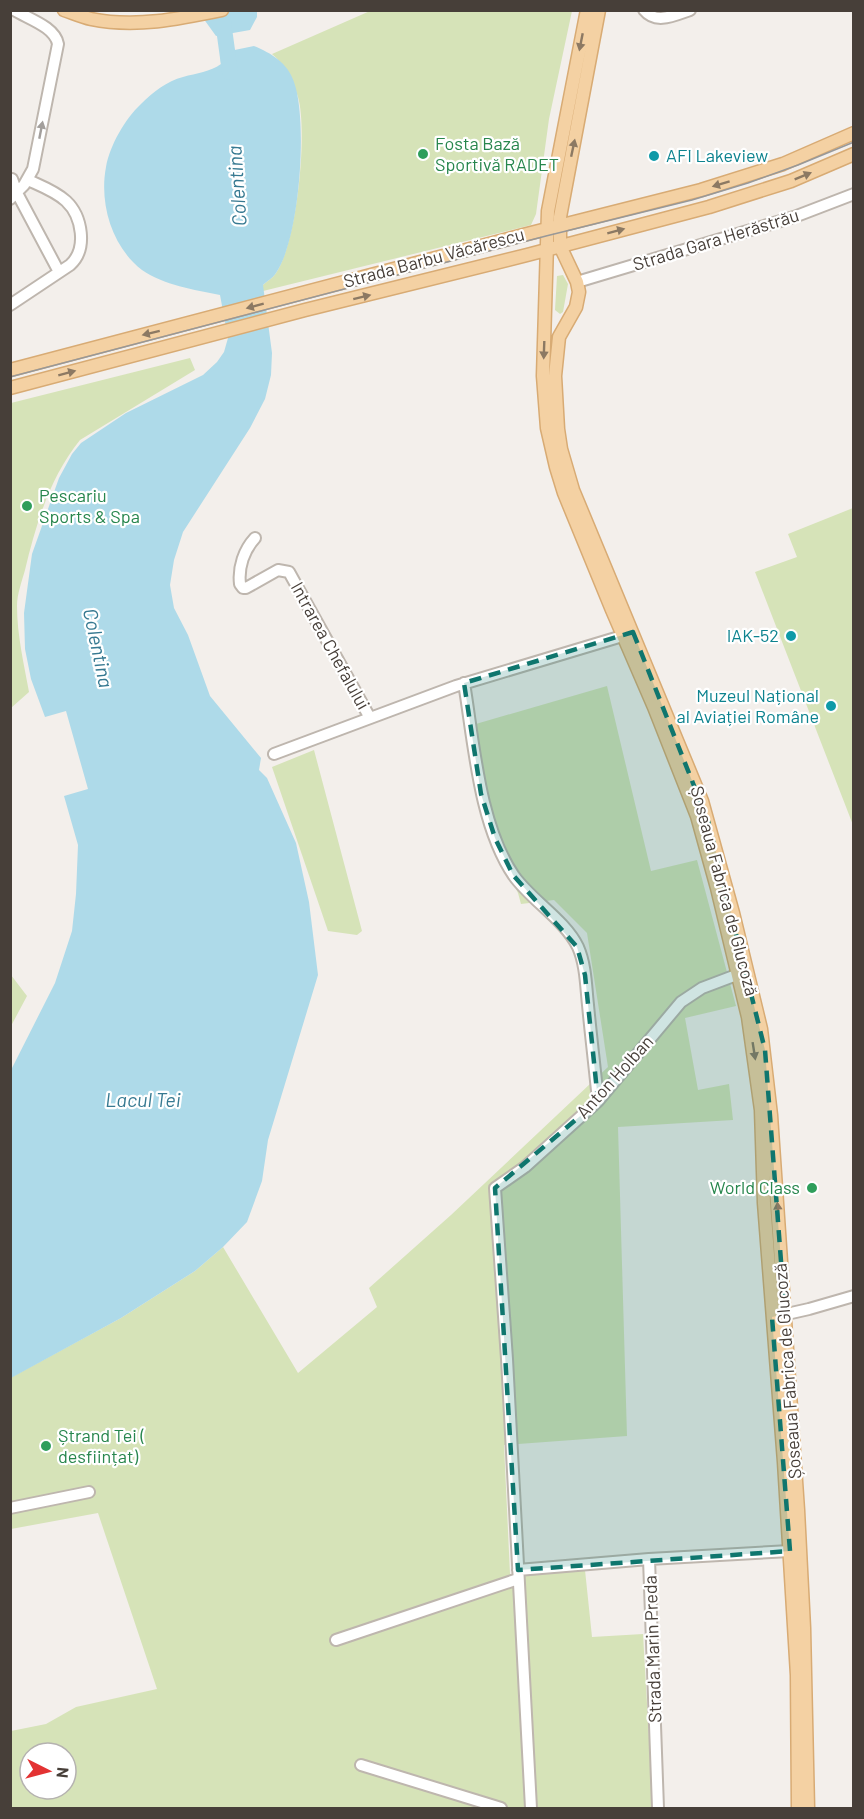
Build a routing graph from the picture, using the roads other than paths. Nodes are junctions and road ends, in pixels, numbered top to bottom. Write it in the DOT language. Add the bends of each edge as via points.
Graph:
graph roads {
  1 [pos="14,10"];
  2 [pos="64,10"];
  3 [pos="222,10"];
  4 [pos="587,10"];
  5 [pos="599,10"];
  6 [pos="644,10"];
  7 [pos="690,10"];
  8 [pos="854,133"];
  9 [pos="854,154"];
  10 [pos="11,179"];
  11 [pos="20,189"];
  12 [pos="854,194"];
  13 [pos="560,226"];
  14 [pos="547,229"];
  15 [pos="560,246"];
  16 [pos="547,250"];
  17 [pos="59,272"];
  18 [pos="577,282"];
  19 [pos="10,290"];
  20 [pos="547,291"];
  21 [pos="14,303"];
  22 [pos="569,320"];
  23 [pos="10,370"];
  24 [pos="10,388"];
  25 [pos="255,538"];
  26 [pos="628,634"];
  27 [pos="464,683"];
  28 [pos="370,718"];
  29 [pos="274,754"];
  30 [pos="739,974"];
  31 [pos="598,1101"];
  32 [pos="854,1296"];
  33 [pos="778,1316"];
  34 [pos="89,1492"];
  35 [pos="10,1508"];
  36 [pos="790,1551"];
  37 [pos="649,1559"];
  38 [pos="518,1574"];
  39 [pos="336,1640"];
  40 [pos="361,1765"];
  41 [pos="501,1809"];
  42 [pos="531,1809"];
  43 [pos="658,1809"];
  44 [pos="798,1809"];
  45 [pos="808,1809"];
  11 -- 1 [label="street, one-way" via="33,169 58,44 54,34"];
  2 -- 3 [label="main road" via="111,22 149,22"];
  4 -- 14 [label="main road, Șoseaua Fabrica de Glucoză, one-way"];
  13 -- 5 [label="main road, one-way"];
  6 -- 7 [label="street" via="660,18"];
  8 -- 13 [label="main road, Strada Barbu Văcărescu, one-way" via="753,175"];
  15 -- 9 [label="main road, Strada Barbu Văcărescu, one-way" via="756,193"];
  10 -- 11 [label="street"];
  11 -- 17 [label="street"];
  11 -- 17 [label="street" via="55,193 65,200 77,220 81,237 78,255"];
  12 -- 18 [label="street, Strada Gara Herăstrău" via="794,217"];
  13 -- 14 [label="main road, Strada Barbu Văcărescu"];
  13 -- 15 [label="main road"];
  14 -- 16 [label="main road, Șoseaua Fabrica de Glucoză"];
  14 -- 23 [label="main road, Strada Barbu Văcărescu, one-way"];
  15 -- 16 [label="main road, Strada Barbu Văcărescu"];
  15 -- 18 [label="main road"];
  16 -- 20 [label="main road, Șoseaua Fabrica de Glucoză"];
  24 -- 16 [label="main road, Strada Barbu Văcărescu, one-way"];
  17 -- 21 [label="street"];
  18 -- 22 [label="main road, Șoseaua Fabrica de Glucoză" via="578,298"];
  19 -- 21 [label="street"];
  20 -- 22 [label="main road" via="549,311 554,318"];
  20 -- 26 [label="main road, Șoseaua Fabrica de Glucoză, one-way" via="543,376 552,452 564,493"];
  22 -- 26 [label="main road, Șoseaua Fabrica de Glucoză" via="559,337 556,368 561,449"];
  25 -- 28 [label="street, Intrarea Chefalului" via="244,556 240,584 246,588 278,570 290,572"];
  26 -- 27 [label="street, Intrarea Chefalului"];
  26 -- 30 [label="main road, Șoseaua Fabrica de Glucoză" via="697,816"];
  33 -- 26 [label="main road, Șoseaua Fabrica de Glucoză, one-way" via="770,1098 757,1013 702,801"];
  27 -- 28 [label="street, Intrarea Chefalului"];
  27 -- 31 [label="street" via="482,794 495,838 530,897 565,929 578,947 585,975"];
  28 -- 29 [label="street, Intrarea Chefalului"];
  30 -- 31 [label="street, Anton Holban" via="702,988 681,1002"];
  30 -- 33 [label="main road, Șoseaua Fabrica de Glucoză, one-way" via="761,1110 764,1203"];
  31 -- 38 [label="street, Anton Holban" via="525,1167 495,1188"];
  32 -- 33 [label="street"];
  33 -- 36 [label="main road, Șoseaua Fabrica de Glucoză"];
  33 -- 45 [label="main road, Șoseaua Fabrica de Glucoză" via="804,1628"];
  34 -- 35 [label="street"];
  36 -- 37 [label="street, Strada Marin Preda"];
  36 -- 44 [label="main road, Șoseaua Fabrica de Glucoză"];
  37 -- 38 [label="street"];
  37 -- 43 [label="street, Strada Marin Preda"];
  38 -- 39 [label="street"];
  38 -- 42 [label="street"];
  40 -- 41 [label="street"];
}
